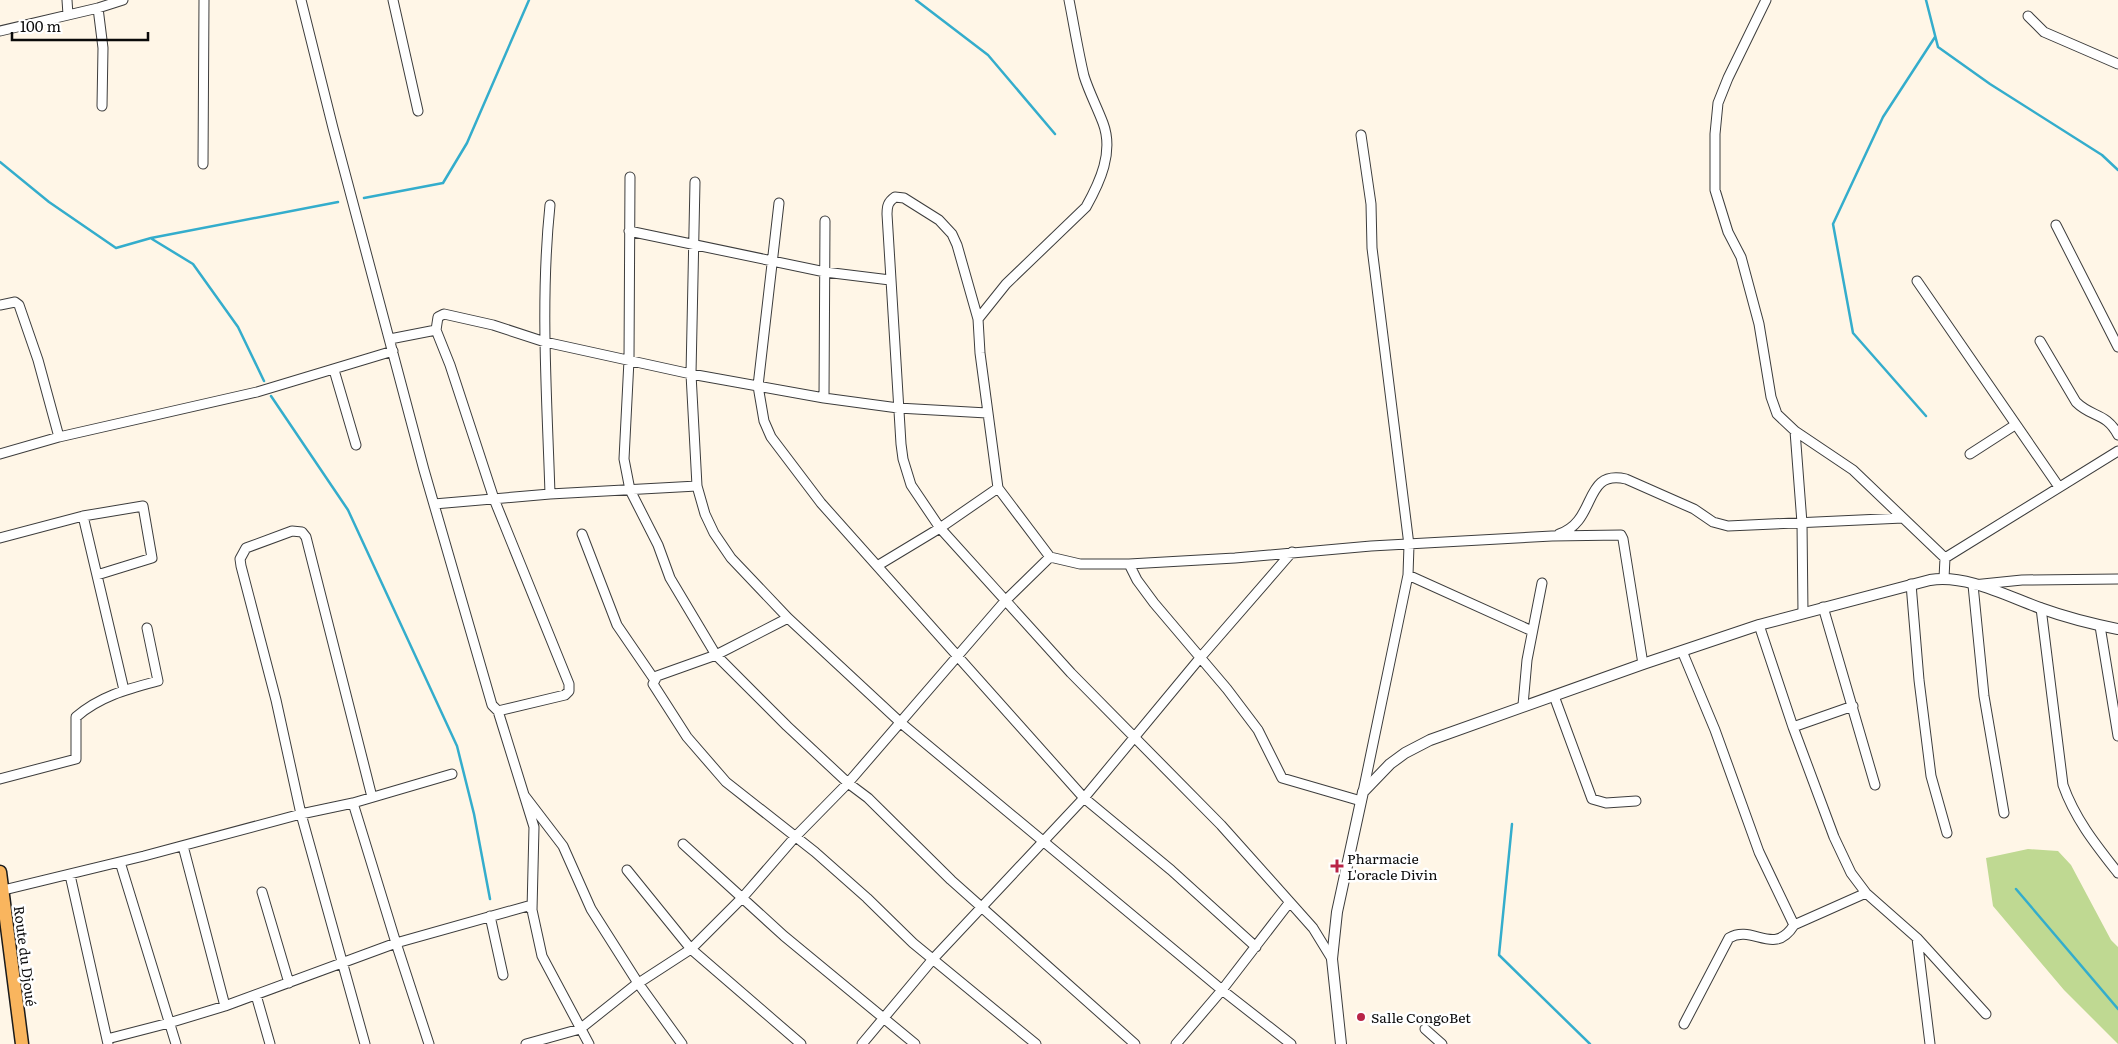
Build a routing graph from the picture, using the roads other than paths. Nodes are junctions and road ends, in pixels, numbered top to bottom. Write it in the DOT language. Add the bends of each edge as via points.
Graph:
graph roads {
  1 [pos="67,0"];
  2 [pos="123,0"];
  3 [pos="204,0"];
  4 [pos="302,0"];
  5 [pos="393,0"];
  6 [pos="1069,0"];
  7 [pos="1766,0"];
  8 [pos="98,8"];
  9 [pos="68,15"];
  10 [pos="2028,16"];
  11 [pos="0,31"];
  12 [pos="2118,64"];
  13 [pos="102,106"];
  14 [pos="418,111"];
  15 [pos="1361,135"];
  16 [pos="203,164"];
  17 [pos="630,177"];
  18 [pos="694,182"];
  19 [pos="778,203"];
  20 [pos="550,205"];
  21 [pos="825,221"];
  22 [pos="2056,224"];
  23 [pos="629,231"];
  24 [pos="692,243"];
  25 [pos="773,260"];
  26 [pos="825,272"];
  27 [pos="890,280"];
  28 [pos="1917,281"];
  29 [pos="0,305"];
  30 [pos="978,319"];
  31 [pos="436,330"];
  32 [pos="390,339"];
  33 [pos="545,342"];
  34 [pos="2040,342"];
  35 [pos="2118,347"];
  36 [pos="393,351"];
  37 [pos="629,360"];
  38 [pos="334,370"];
  39 [pos="691,374"];
  40 [pos="758,386"];
  41 [pos="824,398"];
  42 [pos="898,408"];
  43 [pos="987,413"];
  44 [pos="2015,425"];
  45 [pos="1796,431"];
  46 [pos="2118,435"];
  47 [pos="59,437"];
  48 [pos="356,445"];
  49 [pos="2118,451"];
  50 [pos="0,454"];
  51 [pos="1970,454"];
  52 [pos="697,486"];
  53 [pos="2059,487"];
  54 [pos="998,488"];
  55 [pos="630,490"];
  56 [pos="550,494"];
  57 [pos="494,499"];
  58 [pos="434,504"];
  59 [pos="83,516"];
  60 [pos="1903,518"];
  61 [pos="1802,523"];
  62 [pos="940,528"];
  63 [pos="582,534"];
  64 [pos="1552,536"];
  65 [pos="0,538"];
  66 [pos="1409,546"];
  67 [pos="1292,552"];
  68 [pos="1050,557"];
  69 [pos="1945,558"];
  70 [pos="1129,564"];
  71 [pos="877,566"];
  72 [pos="97,575"];
  73 [pos="1408,575"];
  74 [pos="1944,578"];
  75 [pos="2118,579"];
  76 [pos="1542,583"];
  77 [pos="1911,584"];
  78 [pos="1973,585"];
  79 [pos="1005,601"];
  80 [pos="1823,607"];
  81 [pos="2041,608"];
  82 [pos="1803,613"];
  83 [pos="788,618"];
  84 [pos="1759,625"];
  85 [pos="2100,626"];
  86 [pos="147,628"];
  87 [pos="2118,629"];
  88 [pos="1532,631"];
  89 [pos="1682,651"];
  90 [pos="716,655"];
  91 [pos="958,656"];
  92 [pos="1200,658"];
  93 [pos="1643,664"];
  94 [pos="654,680"];
  95 [pos="124,690"];
  96 [pos="1554,696"];
  97 [pos="1523,705"];
  98 [pos="1853,706"];
  99 [pos="498,711"];
  100 [pos="901,723"];
  101 [pos="1794,727"];
  102 [pos="2118,736"];
  103 [pos="1133,738"];
  104 [pos="452,774"];
  105 [pos="0,779"];
  106 [pos="848,783"];
  107 [pos="1876,785"];
  108 [pos="524,795"];
  109 [pos="1362,796"];
  110 [pos="372,798"];
  111 [pos="1084,798"];
  112 [pos="1636,801"];
  113 [pos="353,803"];
  114 [pos="2004,813"];
  115 [pos="301,814"];
  116 [pos="1947,833"];
  117 [pos="795,837"];
  118 [pos="1044,842"];
  119 [pos="683,844"];
  120 [pos="183,846"];
  121 [pos="120,862"];
  122 [pos="627,870"];
  123 [pos="0,872"];
  124 [pos="2118,873"];
  125 [pos="70,875"];
  126 [pos="1,891"];
  127 [pos="262,892"];
  128 [pos="1866,893"];
  129 [pos="743,897"];
  130 [pos="1288,903"];
  131 [pos="982,906"];
  132 [pos="532,910"];
  133 [pos="490,916"];
  134 [pos="1794,925"];
  135 [pos="1917,938"];
  136 [pos="396,943"];
  137 [pos="1256,948"];
  138 [pos="691,949"];
  139 [pos="933,959"];
  140 [pos="1332,959"];
  141 [pos="342,963"];
  142 [pos="503,975"];
  143 [pos="289,983"];
  144 [pos="638,983"];
  145 [pos="1222,990"];
  146 [pos="256,995"];
  147 [pos="225,1006"];
  148 [pos="1986,1014"];
  149 [pos="884,1019"];
  150 [pos="170,1023"];
  151 [pos="1684,1024"];
  152 [pos="580,1029"];
  153 [pos="1425,1029"];
  154 [pos="107,1041"];
  155 [pos="22,1044"];
  156 [pos="176,1044"];
  157 [pos="270,1044"];
  158 [pos="365,1044"];
  159 [pos="429,1044"];
  160 [pos="526,1044"];
  161 [pos="589,1044"];
  162 [pos="682,1044"];
  163 [pos="801,1044"];
  164 [pos="862,1044"];
  165 [pos="914,1044"];
  166 [pos="1036,1044"];
  167 [pos="1135,1044"];
  168 [pos="1176,1044"];
  169 [pos="1291,1044"];
  170 [pos="1341,1044"];
  171 [pos="1442,1044"];
  172 [pos="1930,1044"];
  1 -- 9 [label="street"];
  2 -- 8 [label="street"];
  3 -- 16 [label="street"];
  4 -- 32 [label="street"];
  5 -- 14 [label="street"];
  6 -- 30 [label="street" via="1085,78 1103,124 1105,164 1086,207 1006,284"];
  7 -- 45 [label="street" via="1718,103 1715,190 1728,232 1741,257 1759,324 1771,397 1777,414"];
  8 -- 9 [label="street"];
  8 -- 13 [label="street" via="103,48"];
  9 -- 11 [label="street"];
  10 -- 12 [label="street" via="2044,32"];
  15 -- 66 [label="street" via="1372,204 1372,248"];
  17 -- 23 [label="street"];
  18 -- 24 [label="street"];
  19 -- 25 [label="street"];
  20 -- 33 [label="street" via="544,256"];
  21 -- 26 [label="street"];
  22 -- 35 [label="street"];
  23 -- 24 [label="street"];
  23 -- 37 [label="street"];
  24 -- 25 [label="street"];
  24 -- 39 [label="street"];
  25 -- 26 [label="street"];
  25 -- 40 [label="street"];
  26 -- 27 [label="street"];
  26 -- 41 [label="street"];
  27 -- 30 [label="street" via="887,205 900,197 938,220 952,234 958,245"];
  27 -- 42 [label="street"];
  28 -- 44 [label="street"];
  29 -- 47 [label="street" via="15,302 19,305"];
  30 -- 43 [label="street"];
  31 -- 32 [label="street"];
  31 -- 33 [label="street" via="438,317 444,314 493,324"];
  31 -- 57 [label="street"];
  32 -- 36 [label="street"];
  33 -- 37 [label="street"];
  33 -- 56 [label="street"];
  34 -- 46 [label="street" via="2076,402 2083,409 2108,420"];
  36 -- 38 [label="street"];
  36 -- 58 [label="street"];
  37 -- 39 [label="street"];
  37 -- 55 [label="street" via="624,459"];
  38 -- 47 [label="street" via="257,392"];
  38 -- 48 [label="street"];
  39 -- 40 [label="street"];
  39 -- 52 [label="street"];
  40 -- 41 [label="street"];
  40 -- 71 [label="street" via="764,421 780,450 821,503"];
  41 -- 42 [label="street"];
  42 -- 43 [label="street"];
  42 -- 62 [label="street" via="906,472 920,502"];
  43 -- 54 [label="street"];
  44 -- 51 [label="street"];
  44 -- 53 [label="street"];
  45 -- 60 [label="street" via="1853,470"];
  45 -- 61 [label="street"];
  47 -- 50 [label="street"];
  49 -- 53 [label="street"];
  52 -- 55 [label="street"];
  52 -- 83 [label="street" via="705,514 730,558"];
  53 -- 69 [label="street"];
  54 -- 62 [label="street"];
  54 -- 68 [label="street"];
  55 -- 56 [label="street"];
  55 -- 90 [label="street" via="670,578"];
  56 -- 57 [label="street"];
  57 -- 58 [label="street"];
  57 -- 99 [label="street" via="569,684 566,696"];
  58 -- 99 [label="street" via="480,669 492,705"];
  59 -- 65 [label="street"];
  59 -- 72 [label="street"];
  59 -- 72 [label="street" via="141,505 144,508 152,558"];
  60 -- 61 [label="street"];
  60 -- 69 [label="street"];
  61 -- 64 [label="street" via="1718,524 1694,509 1616,477 1599,483 1578,523"];
  61 -- 82 [label="street"];
  62 -- 71 [label="street"];
  62 -- 79 [label="street"];
  63 -- 94 [label="street" via="618,625"];
  64 -- 66 [label="street"];
  64 -- 93 [label="street" via="1621,535"];
  66 -- 67 [label="street"];
  66 -- 73 [label="street"];
  67 -- 70 [label="street"];
  67 -- 92 [label="street"];
  68 -- 70 [label="street" via="1080,564"];
  68 -- 79 [label="street"];
  69 -- 74 [label="street"];
  70 -- 92 [label="street" via="1137,580"];
  71 -- 91 [label="street"];
  72 -- 95 [label="street"];
  73 -- 88 [label="street"];
  73 -- 109 [label="street"];
  74 -- 77 [label="street"];
  74 -- 78 [label="street"];
  75 -- 78 [label="street" via="2022,580"];
  76 -- 88 [label="street"];
  77 -- 80 [label="street"];
  77 -- 116 [label="street" via="1931,776"];
  78 -- 81 [label="street"];
  78 -- 114 [label="street" via="1984,696"];
  79 -- 91 [label="street"];
  79 -- 103 [label="street"];
  80 -- 82 [label="street"];
  80 -- 98 [label="street"];
  81 -- 85 [label="street"];
  81 -- 124 [label="street" via="2063,785 2070,806 2087,834"];
  82 -- 84 [label="street"];
  83 -- 90 [label="street"];
  83 -- 100 [label="street"];
  84 -- 89 [label="street"];
  84 -- 101 [label="street"];
  85 -- 87 [label="street"];
  85 -- 102 [label="street"];
  86 -- 95 [label="street" via="159,679"];
  88 -- 97 [label="street"];
  89 -- 93 [label="street"];
  89 -- 134 [label="street" via="1715,730 1759,852"];
  90 -- 94 [label="street" via="657,676"];
  90 -- 106 [label="street"];
  91 -- 100 [label="street"];
  91 -- 111 [label="street"];
  92 -- 103 [label="street"];
  92 -- 109 [label="street" via="1258,730 1282,778"];
  93 -- 96 [label="street"];
  94 -- 117 [label="street" via="653,684 687,738 726,782"];
  95 -- 105 [label="street" via="96,702 76,717 76,760"];
  96 -- 97 [label="street"];
  96 -- 112 [label="street" via="1592,799 1606,803"];
  97 -- 109 [label="street" via="1404,753 1377,776"];
  98 -- 101 [label="street"];
  98 -- 107 [label="street"];
  99 -- 108 [label="street"];
  100 -- 106 [label="street"];
  100 -- 118 [label="street"];
  101 -- 128 [label="street" via="1834,837 1851,872"];
  103 -- 111 [label="street"];
  103 -- 130 [label="street" via="1221,826"];
  104 -- 110 [label="street"];
  106 -- 117 [label="street"];
  106 -- 131 [label="street"];
  108 -- 132 [label="street" via="534,827"];
  108 -- 144 [label="street" via="563,846 591,909"];
  109 -- 140 [label="street" via="1337,912"];
  110 -- 113 [label="street"];
  110 -- 115 [label="street" via="306,537 302,532 292,531 246,548 240,559"];
  111 -- 118 [label="street"];
  111 -- 137 [label="street" via="1171,870"];
  113 -- 115 [label="street"];
  113 -- 136 [label="street"];
  115 -- 120 [label="street"];
  115 -- 141 [label="street"];
  117 -- 129 [label="street"];
  117 -- 139 [label="street"];
  118 -- 131 [label="street"];
  118 -- 145 [label="street"];
  119 -- 129 [label="street"];
  120 -- 121 [label="street"];
  120 -- 147 [label="street"];
  121 -- 125 [label="street"];
  121 -- 150 [label="street"];
  122 -- 138 [label="street"];
  123 -- 126 [label="main road, Route du Djoué"];
  125 -- 126 [label="street"];
  125 -- 154 [label="street"];
  126 -- 155 [label="main road, Route du Djoué"];
  127 -- 143 [label="street"];
  128 -- 134 [label="street"];
  128 -- 135 [label="street"];
  129 -- 138 [label="street"];
  129 -- 149 [label="street" via="784,936"];
  130 -- 137 [label="street"];
  130 -- 140 [label="street" via="1313,928"];
  131 -- 139 [label="street"];
  131 -- 167 [label="street"];
  132 -- 133 [label="street" via="524,906"];
  132 -- 152 [label="street" via="542,956"];
  133 -- 136 [label="street"];
  133 -- 142 [label="street"];
  134 -- 151 [label="street" via="1781,939 1743,935 1729,938"];
  135 -- 148 [label="street"];
  135 -- 172 [label="street"];
  136 -- 141 [label="street"];
  136 -- 159 [label="street"];
  137 -- 145 [label="street"];
  138 -- 144 [label="street"];
  138 -- 163 [label="street"];
  139 -- 149 [label="street"];
  139 -- 166 [label="street"];
  140 -- 170 [label="street"];
  141 -- 143 [label="street"];
  141 -- 158 [label="street"];
  143 -- 146 [label="street"];
  144 -- 152 [label="street"];
  144 -- 162 [label="street"];
  145 -- 168 [label="street"];
  145 -- 169 [label="street"];
  146 -- 147 [label="street"];
  146 -- 157 [label="street"];
  147 -- 150 [label="street"];
  149 -- 164 [label="street"];
  149 -- 165 [label="street"];
  150 -- 154 [label="street"];
  150 -- 156 [label="street"];
  152 -- 160 [label="street"];
  152 -- 161 [label="street"];
  153 -- 171 [label="street"];
}
